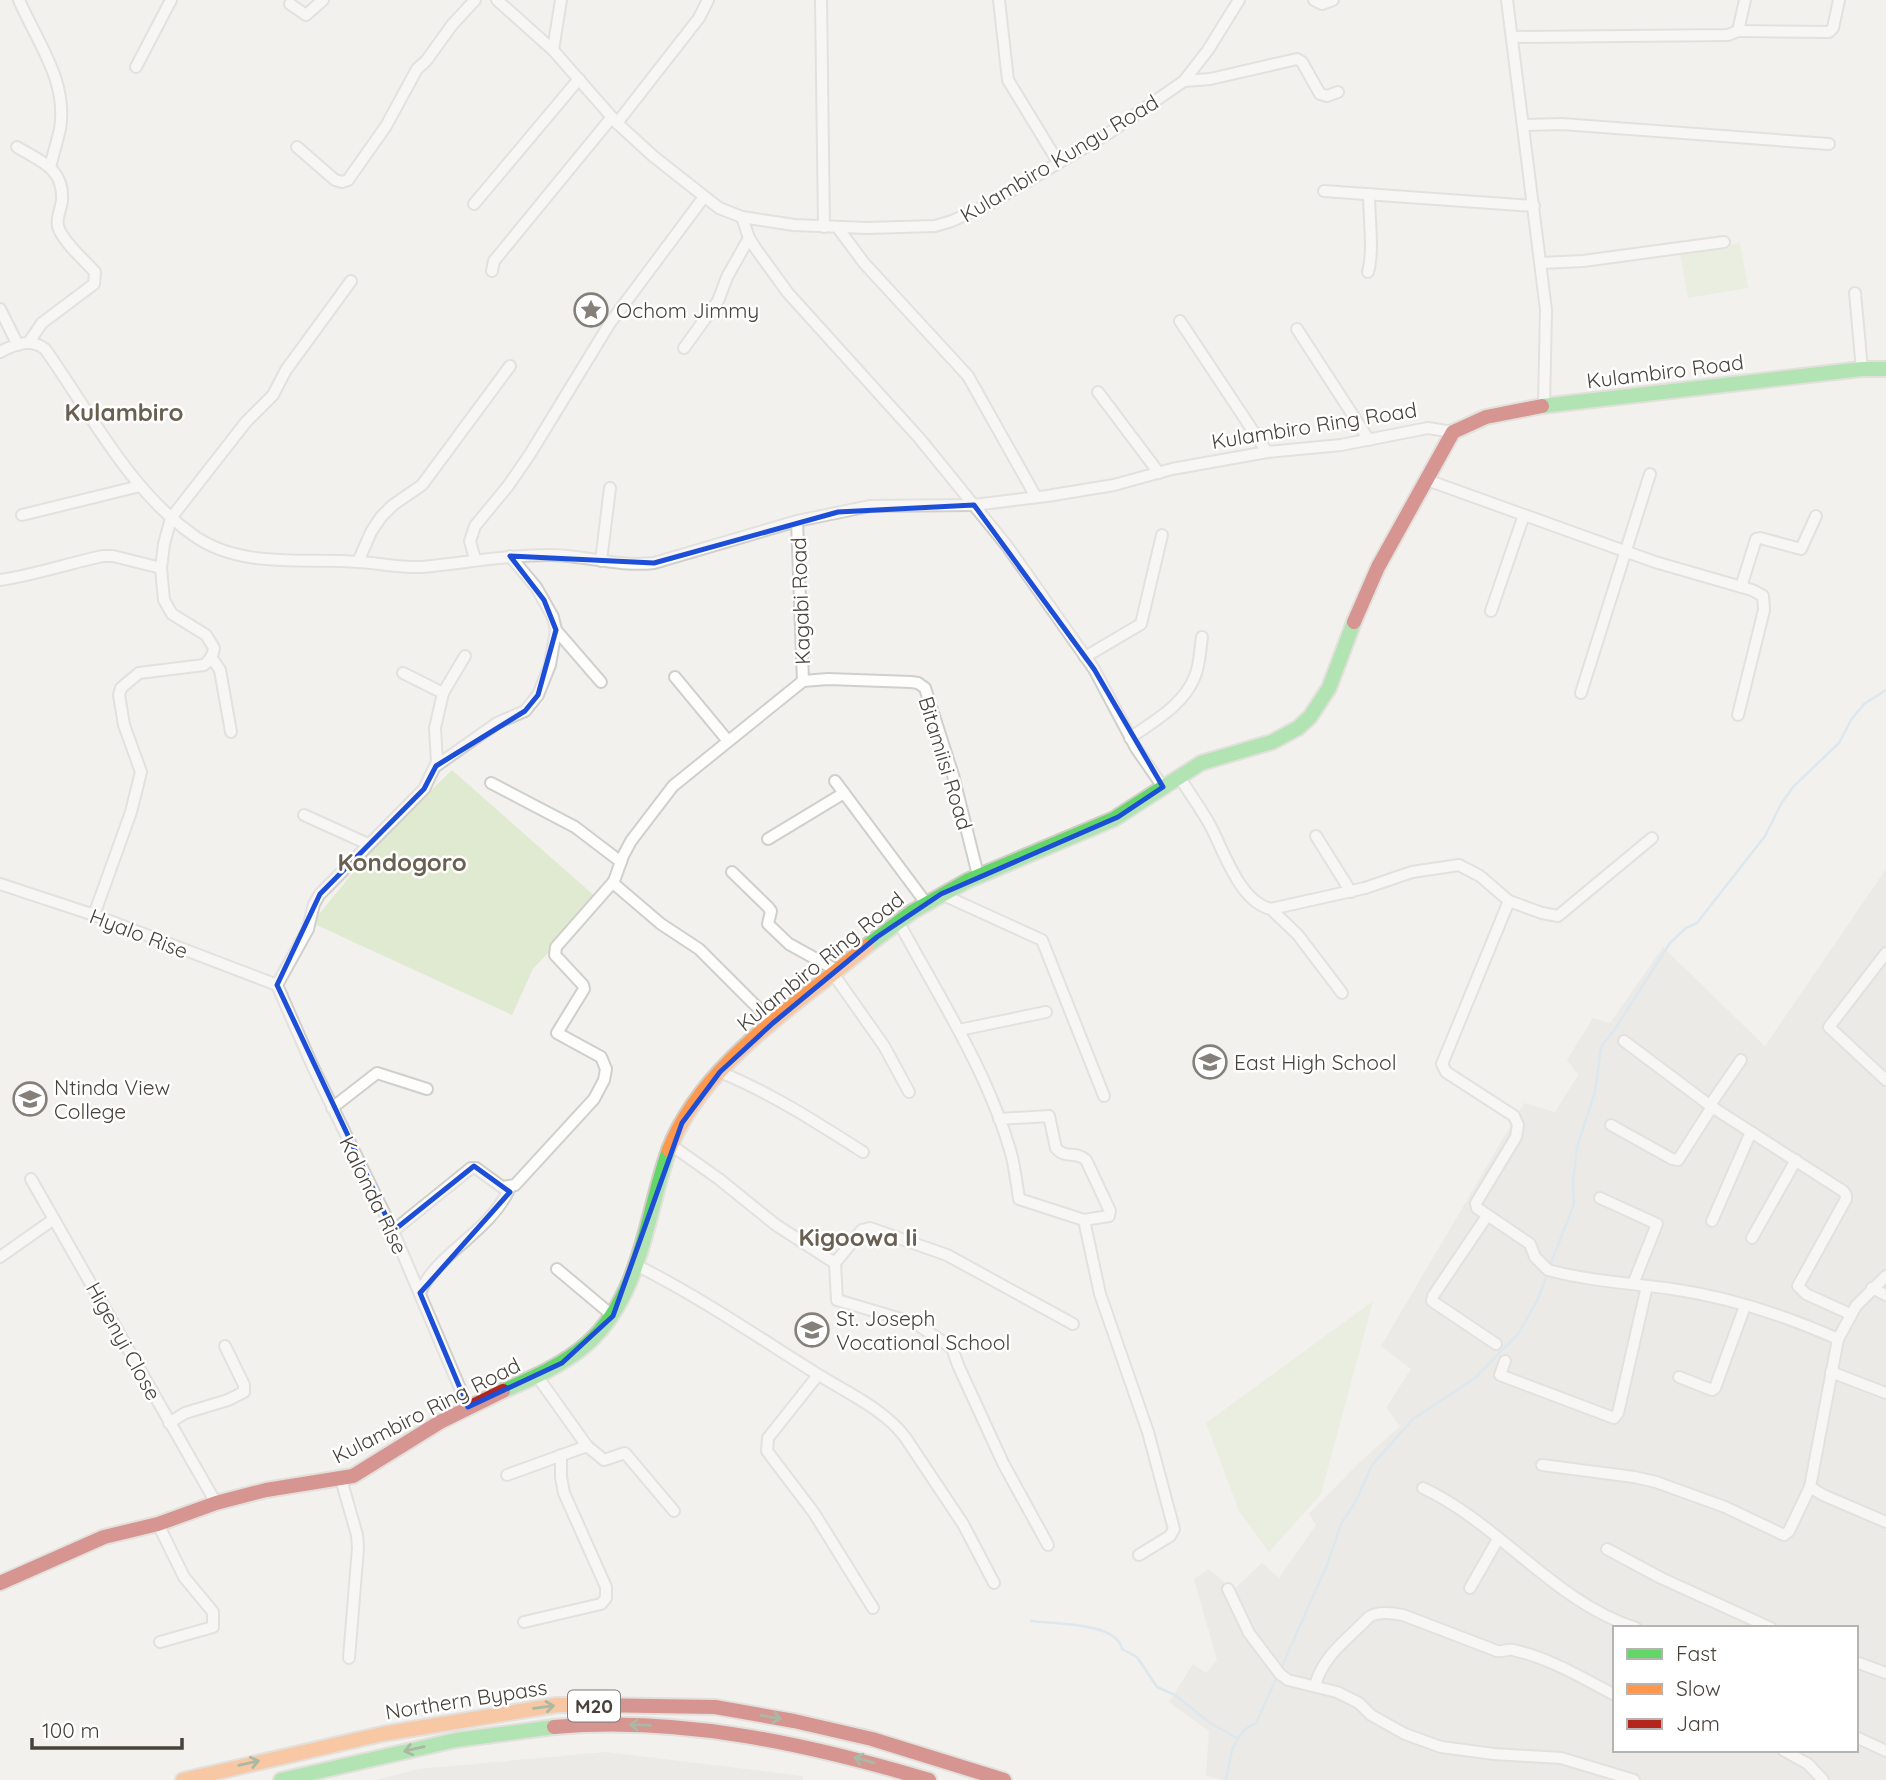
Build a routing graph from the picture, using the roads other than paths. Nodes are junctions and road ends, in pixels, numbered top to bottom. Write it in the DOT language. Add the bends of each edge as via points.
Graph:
graph roads {
  1 [pos="19,0"];
  2 [pos="171,0"];
  3 [pos="323,0"];
  4 [pos="475,0"];
  5 [pos="496,0"];
  6 [pos="561,0"];
  7 [pos="708,0"];
  8 [pos="821,0"];
  9 [pos="999,0"];
  10 [pos="1314,0"];
  11 [pos="1333,0"];
  12 [pos="1507,0"];
  13 [pos="1745,0"];
  14 [pos="1839,0"];
  15 [pos="1236,2"];
  16 [pos="290,4"];
  17 [pos="1738,31"];
  18 [pos="1512,37"];
  19 [pos="553,50"];
  20 [pos="136,67"];
  21 [pos="579,79"];
  22 [pos="1184,81"];
  23 [pos="1338,92"];
  24 [pos="614,120"];
  25 [pos="1523,125"];
  26 [pos="1829,144"];
  27 [pos="17,146"];
  28 [pos="297,147"];
  29 [pos="1058,162"];
  30 [pos="50,167"];
  31 [pos="1325,191"];
  32 [pos="1369,194"];
  33 [pos="704,197"];
  34 [pos="474,204"];
  35 [pos="1534,206"];
  36 [pos="742,217"];
  37 [pos="824,227"];
  38 [pos="838,228"];
  39 [pos="749,238"];
  40 [pos="1724,242"];
  41 [pos="1541,263"];
  42 [pos="492,271"];
  43 [pos="1368,272"];
  44 [pos="352,281"];
  45 [pos="1855,293"];
  46 [pos="0,309"];
  47 [pos="1180,321"];
  48 [pos="1297,329"];
  49 [pos="24,344"];
  50 [pos="684,348"];
  51 [pos="0,352"];
  52 [pos="510,366"];
  53 [pos="1862,369"];
  54 [pos="1886,369"];
  55 [pos="1098,392"];
  56 [pos="1544,406"];
  57 [pos="1453,432"];
  58 [pos="1369,440"];
  59 [pos="1267,452"];
  60 [pos="1159,473"];
  61 [pos="1650,474"];
  62 [pos="1427,480"];
  63 [pos="140,486"];
  64 [pos="610,488"];
  65 [pos="1036,497"];
  66 [pos="974,505"];
  67 [pos="22,515"];
  68 [pos="1524,515"];
  69 [pos="1816,516"];
  70 [pos="172,518"];
  71 [pos="797,521"];
  72 [pos="1162,535"];
  73 [pos="1626,552"];
  74 [pos="510,556"];
  75 [pos="475,559"];
  76 [pos="601,561"];
  77 [pos="358,562"];
  78 [pos="161,568"];
  79 [pos="0,580"];
  80 [pos="1741,587"];
  81 [pos="1491,611"];
  82 [pos="556,629"];
  83 [pos="1202,637"];
  84 [pos="465,656"];
  85 [pos="211,657"];
  86 [pos="1085,657"];
  87 [pos="403,673"];
  88 [pos="675,677"];
  89 [pos="803,681"];
  90 [pos="601,682"];
  91 [pos="443,693"];
  92 [pos="1581,693"];
  93 [pos="1738,715"];
  94 [pos="231,732"];
  95 [pos="1130,738"];
  96 [pos="728,741"];
  97 [pos="436,766"];
  98 [pos="1179,776"];
  99 [pos="835,781"];
  100 [pos="491,783"];
  101 [pos="1163,787"];
  102 [pos="844,793"];
  103 [pos="304,815"];
  104 [pos="1316,836"];
  105 [pos="1652,838"];
  106 [pos="768,839"];
  107 [pos="368,844"];
  108 [pos="621,862"];
  109 [pos="732,872"];
  110 [pos="978,875"];
  111 [pos="613,883"];
  112 [pos="0,884"];
  113 [pos="1351,892"];
  114 [pos="942,894"];
  115 [pos="1509,901"];
  116 [pos="926,903"];
  117 [pos="1270,909"];
  118 [pos="94,915"];
  119 [pos="898,921"];
  120 [pos="1886,953"];
  121 [pos="836,973"];
  122 [pos="276,985"];
  123 [pos="1342,993"];
  124 [pos="1046,1012"];
  125 [pos="773,1023"];
  126 [pos="959,1030"];
  127 [pos="1624,1041"];
  128 [pos="1741,1060"];
  129 [pos="720,1072"];
  130 [pos="1886,1080"];
  131 [pos="427,1089"];
  132 [pos="909,1092"];
  133 [pos="1104,1096"];
  134 [pos="1711,1106"];
  135 [pos="332,1108"];
  136 [pos="999,1119"];
  137 [pos="1611,1125"];
  138 [pos="1751,1132"];
  139 [pos="671,1145"];
  140 [pos="863,1152"];
  141 [pos="1796,1160"];
  142 [pos="31,1179"];
  143 [pos="510,1187"];
  144 [pos="1600,1198"];
  145 [pos="1487,1216"];
  146 [pos="54,1219"];
  147 [pos="1084,1220"];
  148 [pos="1712,1221"];
  149 [pos="393,1231"];
  150 [pos="1752,1238"];
  151 [pos="0,1257"];
  152 [pos="835,1263"];
  153 [pos="636,1265"];
  154 [pos="557,1269"];
  155 [pos="1886,1276"];
  156 [pos="1633,1284"];
  157 [pos="1647,1286"];
  158 [pos="1872,1288"];
  159 [pos="420,1293"];
  160 [pos="1886,1296"];
  161 [pos="1745,1306"];
  162 [pos="1850,1314"];
  163 [pos="613,1316"];
  164 [pos="1073,1324"];
  165 [pos="1838,1339"];
  166 [pos="1496,1344"];
  167 [pos="225,1346"];
  168 [pos="1506,1360"];
  169 [pos="1831,1372"];
  170 [pos="818,1375"];
  171 [pos="537,1376"];
  172 [pos="1679,1377"];
  173 [pos="1886,1393"];
  174 [pos="468,1406"];
  175 [pos="169,1423"];
  176 [pos="587,1446"];
  177 [pos="561,1455"];
  178 [pos="1542,1465"];
  179 [pos="507,1475"];
  180 [pos="341,1479"];
  181 [pos="1810,1487"];
  182 [pos="1423,1488"];
  183 [pos="216,1503"];
  184 [pos="674,1511"];
  185 [pos="1886,1522"];
  186 [pos="158,1524"];
  187 [pos="1498,1539"];
  188 [pos="1048,1545"];
  189 [pos="1607,1549"];
  190 [pos="1139,1555"];
  191 [pos="0,1583"];
  192 [pos="994,1583"];
  193 [pos="1470,1588"];
  194 [pos="1228,1589"];
  195 [pos="873,1608"];
  196 [pos="524,1622"];
  197 [pos="1631,1626"];
  198 [pos="1767,1626"];
  199 [pos="160,1642"];
  200 [pos="349,1658"];
  201 [pos="1858,1663"];
  202 [pos="1886,1673"];
  203 [pos="1315,1686"];
  204 [pos="1613,1694"];
  205 [pos="1858,1738"];
  206 [pos="1886,1751"];
  207 [pos="1787,1752"];
  208 [pos="183,1780"];
  209 [pos="281,1780"];
  210 [pos="929,1780"];
  211 [pos="1004,1780"];
  212 [pos="1634,1780"];
  213 [pos="1823,1780"];
  1 -- 30 [label="street" via="41,42 61,98 60,128"];
  2 -- 20 [label="street"];
  3 -- 16 [label="street" via="306,15"];
  4 -- 28 [label="street" via="417,69 386,126 348,180 335,180"];
  5 -- 19 [label="street, Kulambiro Kungu Road"];
  6 -- 19 [label="street"];
  7 -- 24 [label="street"];
  8 -- 37 [label="street"];
  9 -- 29 [label="street" via="1008,80"];
  10 -- 11 [label="street" via="1322,4"];
  12 -- 18 [label="street"];
  13 -- 17 [label="street"];
  14 -- 17 [label="street" via="1829,32"];
  15 -- 22 [label="street, Kulambiro Kungu Road"];
  17 -- 18 [label="street" via="1728,35"];
  18 -- 25 [label="street"];
  19 -- 21 [label="street, Kulambiro Kungu Road"];
  21 -- 24 [label="street, Kulambiro Kungu Road"];
  21 -- 34 [label="street"];
  22 -- 23 [label="street" via="1297,59 1320,94"];
  22 -- 29 [label="street, Kulambiro Kungu Road"];
  24 -- 33 [label="street, Kulambiro Kungu Road"];
  24 -- 42 [label="street" via="494,261"];
  25 -- 26 [label="street"];
  25 -- 35 [label="street"];
  27 -- 30 [label="street"];
  29 -- 38 [label="street, Kulambiro Kungu Road" via="952,222 925,227"];
  30 -- 49 [label="street" via="61,181 60,233 96,278"];
  31 -- 32 [label="street"];
  32 -- 35 [label="street"];
  32 -- 43 [label="street" via="1372,260"];
  33 -- 36 [label="street, Kulambiro Kungu Road"];
  33 -- 75 [label="street" via="610,323 530,454 475,526 470,541"];
  35 -- 41 [label="street"];
  36 -- 37 [label="street, Kulambiro Kungu Road"];
  36 -- 39 [label="street"];
  37 -- 38 [label="street, Kulambiro Kungu Road"];
  38 -- 65 [label="street" via="864,263 968,376"];
  39 -- 50 [label="street" via="718,301"];
  39 -- 66 [label="street" via="789,293"];
  40 -- 41 [label="street"];
  41 -- 56 [label="street" via="1546,310"];
  44 -- 70 [label="street" via="286,370 273,395 246,422"];
  45 -- 53 [label="street"];
  46 -- 49 [label="street"];
  47 -- 59 [label="street"];
  48 -- 58 [label="street"];
  49 -- 51 [label="street"];
  49 -- 63 [label="street, Kulambiro Ring Road" via="45,349"];
  52 -- 77 [label="street" via="422,485 381,517"];
  53 -- 54 [label="main road, Kulambiro Road"];
  53 -- 56 [label="main road, Kulambiro Road"];
  55 -- 60 [label="street"];
  56 -- 57 [label="main road, Kulambiro Road" via="1478,419"];
  57 -- 58 [label="street, Kulambiro Ring Road" via="1428,428"];
  57 -- 62 [label="main road, Kulambiro Ring Road"];
  58 -- 59 [label="street, Kulambiro Ring Road"];
  59 -- 60 [label="street, Kulambiro Ring Road"];
  60 -- 65 [label="street, Kulambiro Ring Road"];
  61 -- 73 [label="street"];
  62 -- 68 [label="street"];
  62 -- 98 [label="main road, Kulambiro Ring Road" via="1369,584 1329,690 1311,716 1279,740 1213,758"];
  63 -- 67 [label="street"];
  63 -- 70 [label="street, Kulambiro Ring Road"];
  64 -- 76 [label="street"];
  65 -- 66 [label="street, Kulambiro Ring Road"];
  66 -- 71 [label="street, Kulambiro Ring Road" via="870,506"];
  66 -- 86 [label="street"];
  68 -- 73 [label="street"];
  68 -- 81 [label="street"];
  69 -- 80 [label="street" via="1799,550 1756,540"];
  70 -- 77 [label="street, Kulambiro Ring Road" via="211,546 239,555"];
  70 -- 78 [label="street"];
  71 -- 76 [label="street, Kulambiro Ring Road" via="654,563"];
  71 -- 89 [label="street, Kagabi Road"];
  72 -- 86 [label="street" via="1141,624"];
  73 -- 80 [label="street"];
  73 -- 92 [label="street"];
  74 -- 75 [label="street, Kulambiro Ring Road"];
  74 -- 76 [label="street, Kulambiro Ring Road" via="575,556"];
  74 -- 82 [label="street" via="544,600"];
  75 -- 77 [label="street, Kulambiro Ring Road" via="421,567"];
  78 -- 79 [label="street" via="103,556"];
  78 -- 85 [label="street" via="166,608 206,635 214,648"];
  80 -- 93 [label="street" via="1765,600"];
  82 -- 90 [label="street"];
  82 -- 97 [label="street" via="550,665 534,703"];
  83 -- 95 [label="street" via="1196,674 1182,696 1173,708"];
  84 -- 91 [label="street"];
  85 -- 94 [label="street" via="220,670"];
  85 -- 118 [label="street" via="204,665 139,673 121,688 124,725 141,772"];
  86 -- 95 [label="street"];
  87 -- 91 [label="street"];
  88 -- 96 [label="street"];
  89 -- 96 [label="street"];
  89 -- 110 [label="street, Bitamiisi Road" via="911,681 922,685 953,775"];
  91 -- 97 [label="street" via="435,728"];
  95 -- 101 [label="street"];
  96 -- 108 [label="street" via="673,786 631,841"];
  97 -- 107 [label="street" via="425,789"];
  98 -- 101 [label="main road, Kulambiro Ring Road"];
  98 -- 117 [label="street" via="1235,877 1256,902"];
  99 -- 102 [label="street"];
  100 -- 108 [label="street" via="581,831"];
  101 -- 110 [label="main road, Kulambiro Ring Road" via="1118,817"];
  102 -- 106 [label="street"];
  102 -- 116 [label="street"];
  103 -- 107 [label="street"];
  104 -- 113 [label="street"];
  105 -- 115 [label="street" via="1561,915"];
  107 -- 122 [label="street" via="320,894 308,929"];
  108 -- 111 [label="street"];
  109 -- 121 [label="street" via="771,911 768,924 778,936"];
  110 -- 114 [label="main road, Kulambiro Ring Road"];
  111 -- 125 [label="street" via="699,949"];
  111 -- 143 [label="street" via="554,953 584,989 557,1033 601,1057 606,1069 602,1087"];
  112 -- 118 [label="street, Hyalo Rise"];
  113 -- 115 [label="street" via="1412,872 1459,865"];
  113 -- 117 [label="street"];
  114 -- 116 [label="main road, Kulambiro Ring Road"];
  114 -- 133 [label="street" via="1042,940"];
  115 -- 145 [label="street" via="1442,1064 1446,1072 1517,1120 1516,1137 1476,1203"];
  116 -- 119 [label="main road, Kulambiro Ring Road"];
  117 -- 123 [label="street" via="1298,935"];
  118 -- 122 [label="street, Hyalo Rise"];
  119 -- 121 [label="main road, Kulambiro Ring Road"];
  119 -- 126 [label="street"];
  120 -- 130 [label="street" via="1829,1027"];
  121 -- 125 [label="main road, Kulambiro Ring Road"];
  121 -- 132 [label="street"];
  122 -- 135 [label="street, Kalonda Rise"];
  124 -- 126 [label="street"];
  125 -- 129 [label="main road, Kulambiro Ring Road"];
  126 -- 136 [label="street"];
  127 -- 134 [label="street"];
  128 -- 134 [label="street"];
  129 -- 139 [label="main road, Kulambiro Ring Road" via="698,1098"];
  129 -- 140 [label="street" via="791,1106"];
  131 -- 135 [label="street" via="377,1073"];
  134 -- 137 [label="street" via="1678,1160"];
  134 -- 138 [label="street"];
  135 -- 149 [label="street, Kalonda Rise"];
  136 -- 147 [label="street" via="1019,1199"];
  136 -- 147 [label="street" via="1049,1116 1056,1148 1065,1155 1083,1157 1110,1210 1109,1216"];
  138 -- 141 [label="street"];
  138 -- 148 [label="street"];
  139 -- 152 [label="street"];
  139 -- 153 [label="main road, Kulambiro Ring Road"];
  141 -- 150 [label="street"];
  141 -- 162 [label="street" via="1846,1195 1798,1286"];
  142 -- 146 [label="street, Higenyi Close"];
  143 -- 149 [label="street" via="471,1168"];
  143 -- 159 [label="street" via="499,1207 432,1274"];
  144 -- 156 [label="street" via="1657,1224"];
  145 -- 156 [label="street" via="1530,1244 1548,1270"];
  145 -- 166 [label="street" via="1432,1301"];
  146 -- 151 [label="street"];
  146 -- 175 [label="street, Higenyi Close"];
  147 -- 190 [label="street" via="1100,1294 1148,1432 1174,1528 1166,1540"];
  149 -- 159 [label="street, Kalonda Rise"];
  152 -- 164 [label="street" via="862,1230 870,1228 947,1255"];
  152 -- 188 [label="street" via="837,1300 915,1323 952,1348 1003,1463"];
  153 -- 163 [label="main road, Kulambiro Ring Road"];
  153 -- 170 [label="street" via="680,1287"];
  154 -- 163 [label="street"];
  155 -- 158 [label="street"];
  156 -- 157 [label="street"];
  157 -- 161 [label="street"];
  157 -- 168 [label="street" via="1614,1419 1500,1375"];
  158 -- 160 [label="street"];
  158 -- 162 [label="street"];
  159 -- 174 [label="street, Kalonda Rise"];
  161 -- 165 [label="street"];
  161 -- 172 [label="street" via="1715,1388"];
  162 -- 165 [label="street"];
  163 -- 171 [label="main road, Kulambiro Ring Road" via="584,1347"];
  165 -- 169 [label="street"];
  167 -- 175 [label="street" via="244,1392"];
  169 -- 173 [label="street"];
  169 -- 181 [label="street"];
  170 -- 192 [label="street" via="876,1410 905,1437 963,1524"];
  170 -- 195 [label="street" via="768,1438 767,1451 814,1513"];
  171 -- 174 [label="main road, Kulambiro Ring Road"];
  171 -- 176 [label="street"];
  174 -- 180 [label="main road, Kulambiro Ring Road"];
  175 -- 183 [label="street, Higenyi Close"];
  176 -- 177 [label="street"];
  176 -- 184 [label="street" via="604,1461 625,1453"];
  177 -- 179 [label="street"];
  177 -- 196 [label="street" via="564,1493 606,1587 606,1598 601,1604"];
  178 -- 181 [label="street" via="1656,1482 1784,1535"];
  180 -- 183 [label="main road, Kulambiro Ring Road"];
  180 -- 200 [label="street" via="358,1548"];
  181 -- 185 [label="street"];
  182 -- 187 [label="street"];
  183 -- 186 [label="main road, Kulambiro Ring Road"];
  186 -- 191 [label="main road, Kulambiro Ring Road" via="104,1537"];
  186 -- 199 [label="street" via="184,1577 213,1612 213,1627"];
  187 -- 193 [label="street"];
  187 -- 197 [label="street" via="1598,1613"];
  189 -- 198 [label="street"];
  194 -- 203 [label="street" via="1246,1627 1280,1675"];
  201 -- 202 [label="street"];
  203 -- 204 [label="street" via="1329,1657 1369,1617 1392,1614 1497,1651 1509,1649 1548,1662"];
  203 -- 212 [label="street" via="1337,1692 1405,1734 1441,1747 1561,1758"];
  205 -- 206 [label="street"];
  207 -- 213 [label="street" via="1808,1764"];
  208 -- 211 [label="main road, Northern Bypass / M20, one-way" via="382,1734 557,1705 715,1707 872,1739"];
  210 -- 209 [label="main road, Northern Bypass / M20, one-way" via="803,1745 671,1726 617,1724 563,1726 439,1743"];
}
